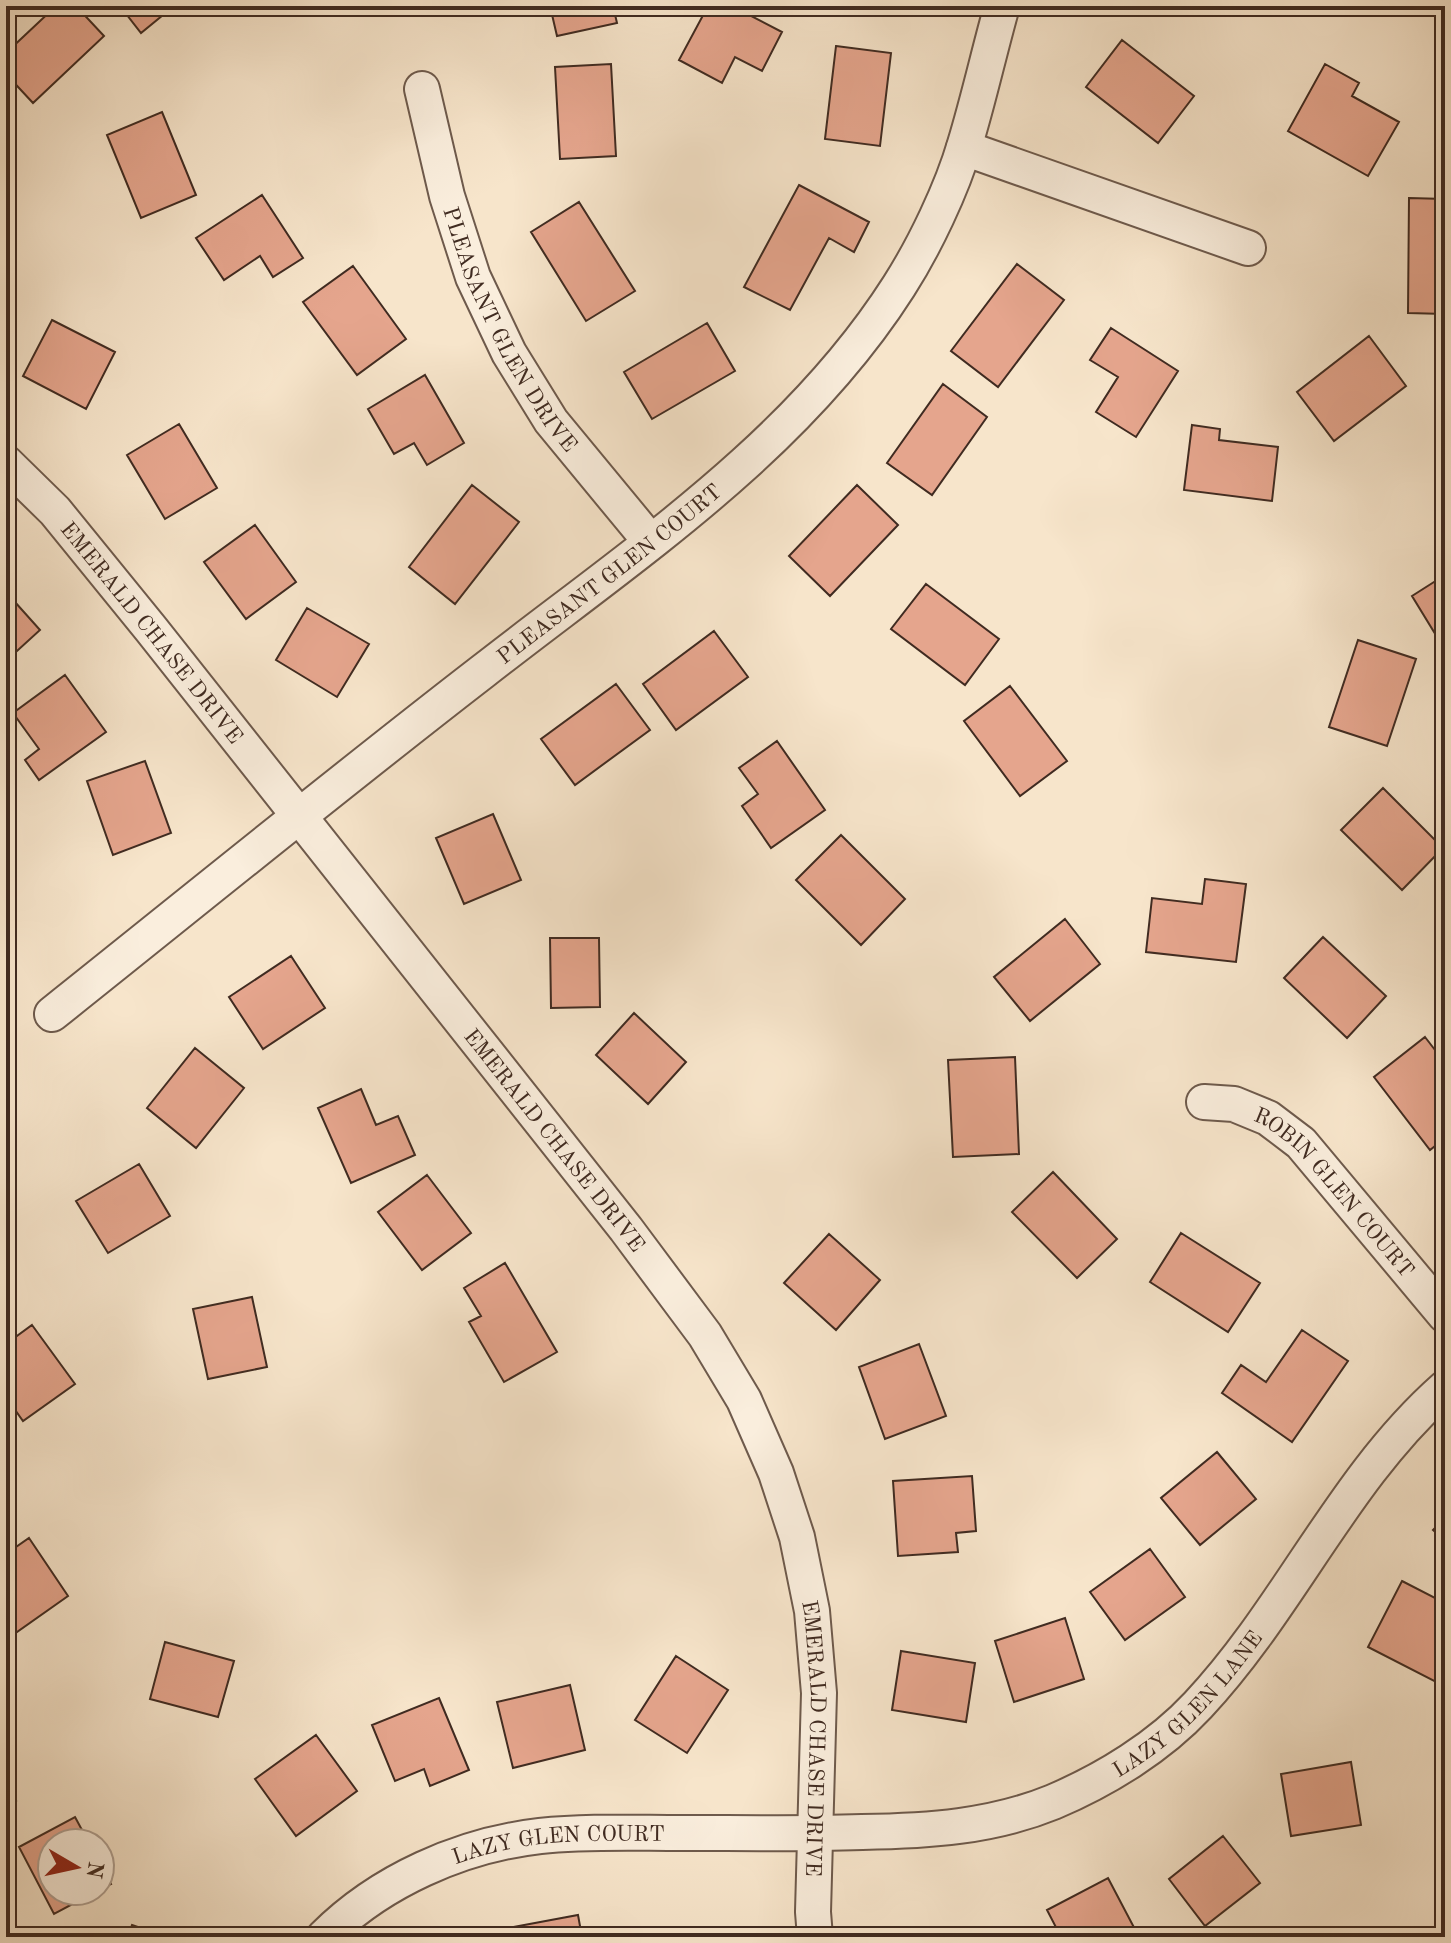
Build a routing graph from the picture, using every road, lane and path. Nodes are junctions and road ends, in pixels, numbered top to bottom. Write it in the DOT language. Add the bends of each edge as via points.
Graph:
graph roads {
  1 [pos="1002,6"];
  2 [pos="422,89"];
  3 [pos="964,148"];
  4 [pos="1248,248"];
  5 [pos="6,463"];
  6 [pos="650,541"];
  7 [pos="299,818"];
  8 [pos="52,1014"];
  9 [pos="1204,1102"];
  10 [pos="1445,1315"];
  11 [pos="1445,1388"];
  12 [pos="816,1833"];
  13 [pos="324,1937"];
  14 [pos="815,1937"];
  1 -- 3 [label="street, PLEASANT GLEN COURT"];
  2 -- 6 [label="street, PLEASANT GLEN DRIVE" via="473,277 509,353 551,421"];
  3 -- 4 [label="street"];
  3 -- 6 [label="street, PLEASANT GLEN COURT" via="901,284 862,341 766,446"];
  5 -- 7 [label="street, EMERALD CHASE DRIVE" via="55,511"];
  6 -- 7 [label="street, PLEASANT GLEN COURT"];
  7 -- 8 [label="street, PLEASANT GLEN COURT"];
  7 -- 12 [label="street, EMERALD CHASE DRIVE" via="626,1229 705,1335 744,1400 797,1537 812,1611 819,1693"];
  9 -- 10 [label="street, ROBIN GLEN COURT" via="1234,1104 1268,1118 1301,1143"];
  11 -- 12 [label="street, LAZY GLEN LANE" via="1374,1462 1233,1664 1196,1708 1148,1749 1052,1802 995,1821 934,1831"];
  12 -- 13 [label="street, LAZY GLEN COURT" via="594,1833 480,1848 423,1869 371,1898"];
  12 -- 14 [label="street, EMERALD CHASE DRIVE"];
}
